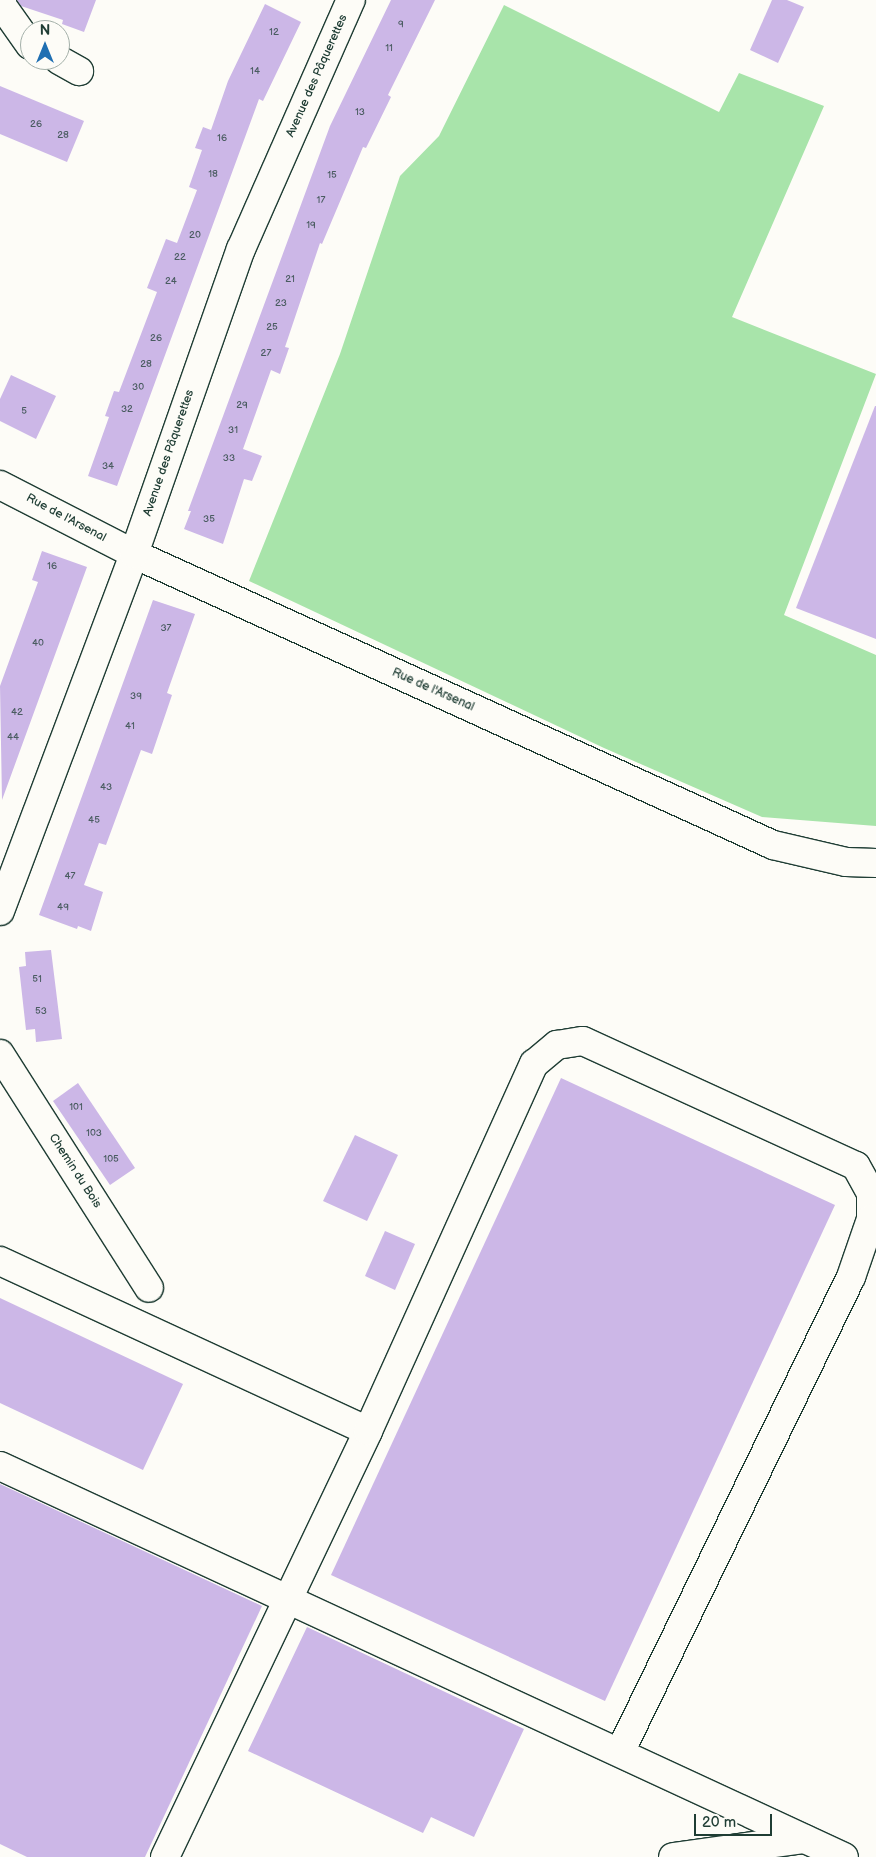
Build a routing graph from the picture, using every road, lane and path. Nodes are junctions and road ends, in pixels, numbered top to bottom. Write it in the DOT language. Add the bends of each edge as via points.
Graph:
graph roads {
  1 [pos="2,0"];
  2 [pos="351,0"];
  3 [pos="20,31"];
  4 [pos="0,485"];
  5 [pos="134,554"];
  6 [pos="876,863"];
  7 [pos="0,911"];
  8 [pos="0,1054"];
  9 [pos="0,1261"];
  10 [pos="149,1288"];
  11 [pos="368,1430"];
  12 [pos="0,1466"];
  13 [pos="288,1597"];
  14 [pos="620,1752"];
  15 [pos="805,1839"];
  16 [pos="165,1857"];
  17 [pos="673,1857"];
  18 [pos="844,1857"];
  1 -- 3 [label="street" via="1,4"];
  2 -- 5 [label="street, Avenue des Pâquerettes" via="241,249"];
  4 -- 5 [label="street, Rue de l'Arsenal"];
  5 -- 6 [label="street, Rue de l'Arsenal" via="773,845 846,862"];
  5 -- 7 [label="street, Avenue des Pâquerettes"];
  8 -- 10 [label="street, Chemin du Bois"];
  9 -- 11 [label="street"];
  11 -- 13 [label="street"];
  11 -- 14 [label="street" via="534,1064 557,1045 584,1040 856,1166 871,1193 871,1220 851,1277"];
  12 -- 13 [label="street"];
  13 -- 14 [label="street"];
  13 -- 16 [label="street"];
  14 -- 15 [label="street"];
  15 -- 17 [label="street"];
  15 -- 18 [label="street"];
}
